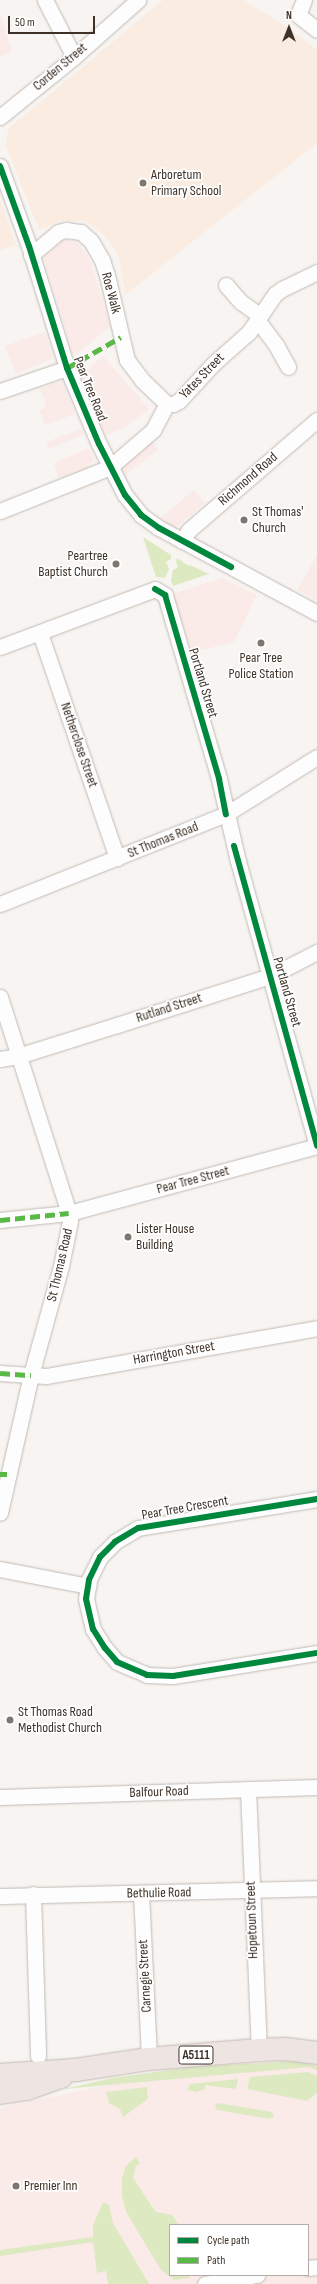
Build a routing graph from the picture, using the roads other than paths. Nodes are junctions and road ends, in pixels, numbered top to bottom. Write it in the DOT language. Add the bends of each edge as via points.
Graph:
graph roads {
  1 [pos="45,0"];
  2 [pos="138,0"];
  3 [pos="304,0"];
  4 [pos="317,30"];
  5 [pos="74,56"];
  6 [pos="0,117"];
  7 [pos="0,166"];
  8 [pos="32,255"];
  9 [pos="317,272"];
  10 [pos="226,285"];
  11 [pos="259,318"];
  12 [pos="288,366"];
  13 [pos="67,368"];
  14 [pos="0,391"];
  15 [pos="166,404"];
  16 [pos="317,420"];
  17 [pos="110,467"];
  18 [pos="0,511"];
  19 [pos="182,541"];
  20 [pos="317,613"];
  21 [pos="40,632"];
  22 [pos="0,647"];
  23 [pos="317,757"];
  24 [pos="226,814"];
  25 [pos="118,858"];
  26 [pos="1,900"];
  27 [pos="317,952"];
  28 [pos="270,976"];
  29 [pos="0,997"];
  30 [pos="18,1056"];
  31 [pos="0,1059"];
  32 [pos="317,1146"];
  33 [pos="69,1213"];
  34 [pos="0,1220"];
  35 [pos="317,1328"];
  36 [pos="0,1373"];
  37 [pos="31,1375"];
  38 [pos="4,1474"];
  39 [pos="317,1499"];
  40 [pos="0,1513"];
  41 [pos="0,1569"];
  42 [pos="88,1586"];
  43 [pos="317,1653"];
  44 [pos="317,1787"];
  45 [pos="248,1789"];
  46 [pos="0,1796"];
  47 [pos="317,1888"];
  48 [pos="251,1891"];
  49 [pos="141,1893"];
  50 [pos="33,1894"];
  51 [pos="0,1896"];
  52 [pos="259,2050"];
  53 [pos="317,2053"];
  54 [pos="38,2056"];
  55 [pos="149,2059"];
  56 [pos="76,2070"];
  57 [pos="0,2075"];
  58 [pos="0,2093"];
  59 [pos="250,2276"];
  60 [pos="205,2284"];
  1 -- 5 [label="street"];
  2 -- 5 [label="street, Corden Street"];
  3 -- 4 [label="street" via="298,15"];
  5 -- 6 [label="street, Corden Street"];
  7 -- 8 [label="street, Pear Tree Road"];
  8 -- 13 [label="street, Pear Tree Road"];
  8 -- 15 [label="street, Roe Walk" via="58,232 66,230 81,232 91,241 107,275 127,360"];
  9 -- 11 [label="street, Yates Street" via="282,289"];
  10 -- 11 [label="street"];
  11 -- 12 [label="street"];
  11 -- 15 [label="street, Yates Street" via="179,401"];
  13 -- 14 [label="street"];
  13 -- 17 [label="street, Pear Tree Road"];
  15 -- 17 [label="street, Yates Street" via="153,430"];
  16 -- 19 [label="street, Richmond Road" via="189,530"];
  17 -- 18 [label="street, Yates Street"];
  17 -- 19 [label="street, Pear Tree Road" via="125,495 141,515"];
  19 -- 20 [label="street, Pear Tree Road"];
  21 -- 22 [label="street"];
  21 -- 24 [label="street, Portland Street" via="155,590 165,595 219,779"];
  21 -- 25 [label="street, Netherclose Street"];
  23 -- 24 [label="street, St Thomas Road"];
  24 -- 25 [label="street, St Thomas Road"];
  24 -- 28 [label="street, Portland Street"];
  25 -- 26 [label="street, St Thomas Road"];
  27 -- 28 [label="street, Rutland Street"];
  28 -- 30 [label="street, Rutland Street"];
  28 -- 32 [label="street, Portland Street"];
  29 -- 30 [label="street, St Thomas Road"];
  30 -- 31 [label="street, Rutland Street"];
  30 -- 33 [label="street, St Thomas Road"];
  32 -- 33 [label="street, Pear Tree Street"];
  33 -- 34 [label="street, Pear Tree Street"];
  33 -- 37 [label="street, St Thomas Road" via="68,1237"];
  35 -- 37 [label="street, Harrington Street" via="46,1376"];
  36 -- 37 [label="street, Harrington Street"];
  37 -- 38 [label="street, St Thomas Road"];
  38 -- 40 [label="street, St Thomas Road"];
  39 -- 42 [label="street, Pear Tree Crescent" via="138,1528 115,1542 102,1554"];
  41 -- 42 [label="street"];
  42 -- 43 [label="street, Pear Tree Crescent" via="87,1610 98,1639 117,1662 141,1674 172,1676"];
  44 -- 45 [label="street, Balfour Road"];
  45 -- 46 [label="street, Balfour Road"];
  45 -- 48 [label="street, Hopetoun Street"];
  47 -- 48 [label="street, Bethulie Road"];
  48 -- 49 [label="street, Bethulie Road"];
  48 -- 52 [label="street, Hopetoun Street"];
  49 -- 50 [label="street, Bethulie Road"];
  49 -- 55 [label="street, Carnegie Street"];
  50 -- 51 [label="street, Bethulie Road"];
  50 -- 54 [label="street" via="31,2040"];
  52 -- 53 [label="highway, A5111" via="285,2049"];
  52 -- 55 [label="highway, A5111"];
  55 -- 56 [label="highway, A5111"];
  56 -- 57 [label="highway, A5111"];
  56 -- 58 [label="highway, A5111" via="26,2089"];
  59 -- 60 [label="street"];
}
